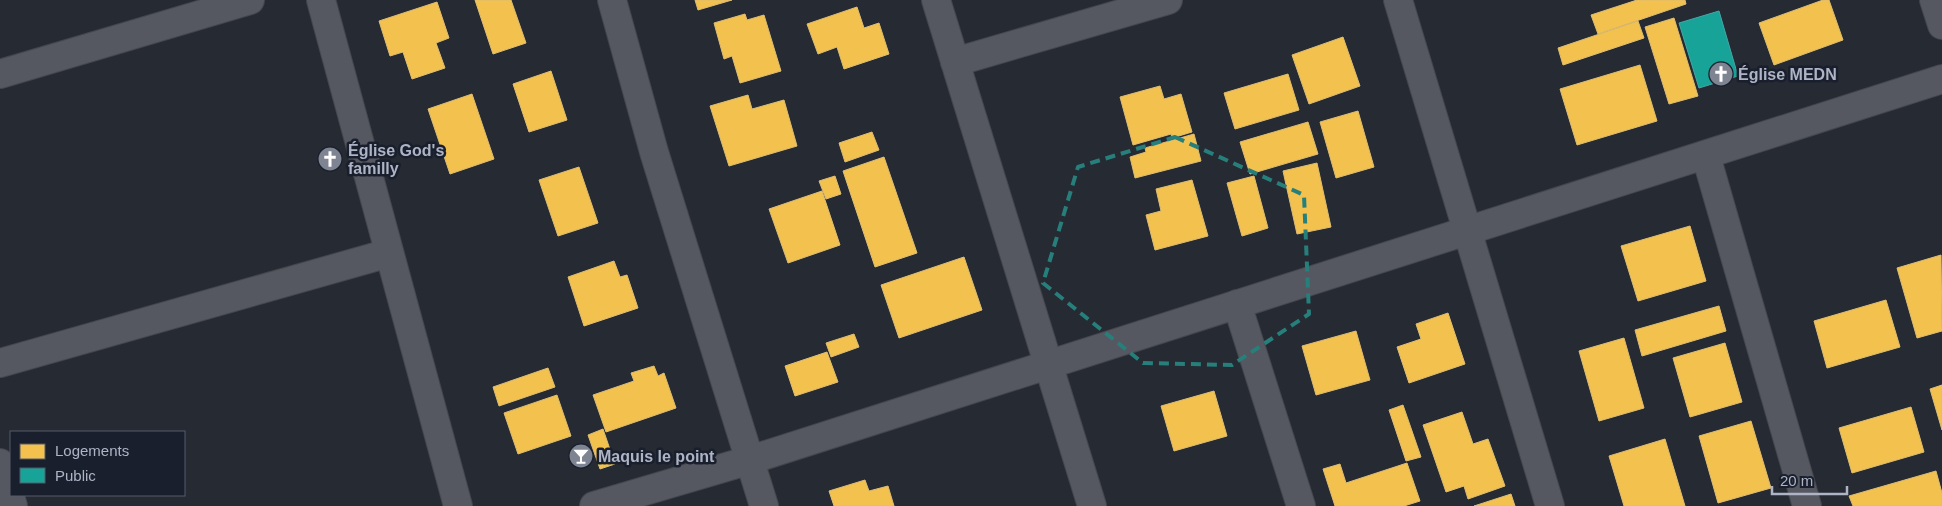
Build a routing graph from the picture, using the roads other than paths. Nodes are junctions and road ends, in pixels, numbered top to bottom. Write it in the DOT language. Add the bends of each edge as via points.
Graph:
graph roads {
  1 [pos="250,0"];
  2 [pos="321,0"];
  3 [pos="612,0"];
  4 [pos="936,0"];
  5 [pos="1168,0"];
  6 [pos="1398,0"];
  7 [pos="1934,0"];
  8 [pos="1942,25"];
  9 [pos="955,62"];
  10 [pos="0,74"];
  11 [pos="1942,79"];
  12 [pos="1706,156"];
  13 [pos="1468,231"];
  14 [pos="389,253"];
  15 [pos="1237,304"];
  16 [pos="0,363"];
  17 [pos="1048,365"];
  18 [pos="750,460"];
  19 [pos="0,463"];
  20 [pos="13,506"];
  21 [pos="458,506"];
  22 [pos="594,506"];
  23 [pos="764,506"];
  24 [pos="1092,506"];
  25 [pos="1301,506"];
  26 [pos="1550,506"];
  27 [pos="1807,506"];
  1 -- 10 [label="street"];
  2 -- 14 [label="street"];
  3 -- 18 [label="street" via="654,152"];
  4 -- 9 [label="street"];
  5 -- 9 [label="street"];
  6 -- 13 [label="street"];
  7 -- 8 [label="street"];
  9 -- 17 [label="street"];
  11 -- 12 [label="street"];
  12 -- 13 [label="street"];
  12 -- 27 [label="street"];
  13 -- 15 [label="street"];
  13 -- 26 [label="street"];
  14 -- 16 [label="street"];
  14 -- 21 [label="street"];
  15 -- 17 [label="street"];
  15 -- 25 [label="street"];
  17 -- 18 [label="street"];
  17 -- 24 [label="street"];
  18 -- 22 [label="street"];
  18 -- 23 [label="street"];
  19 -- 20 [label="street"];
}
